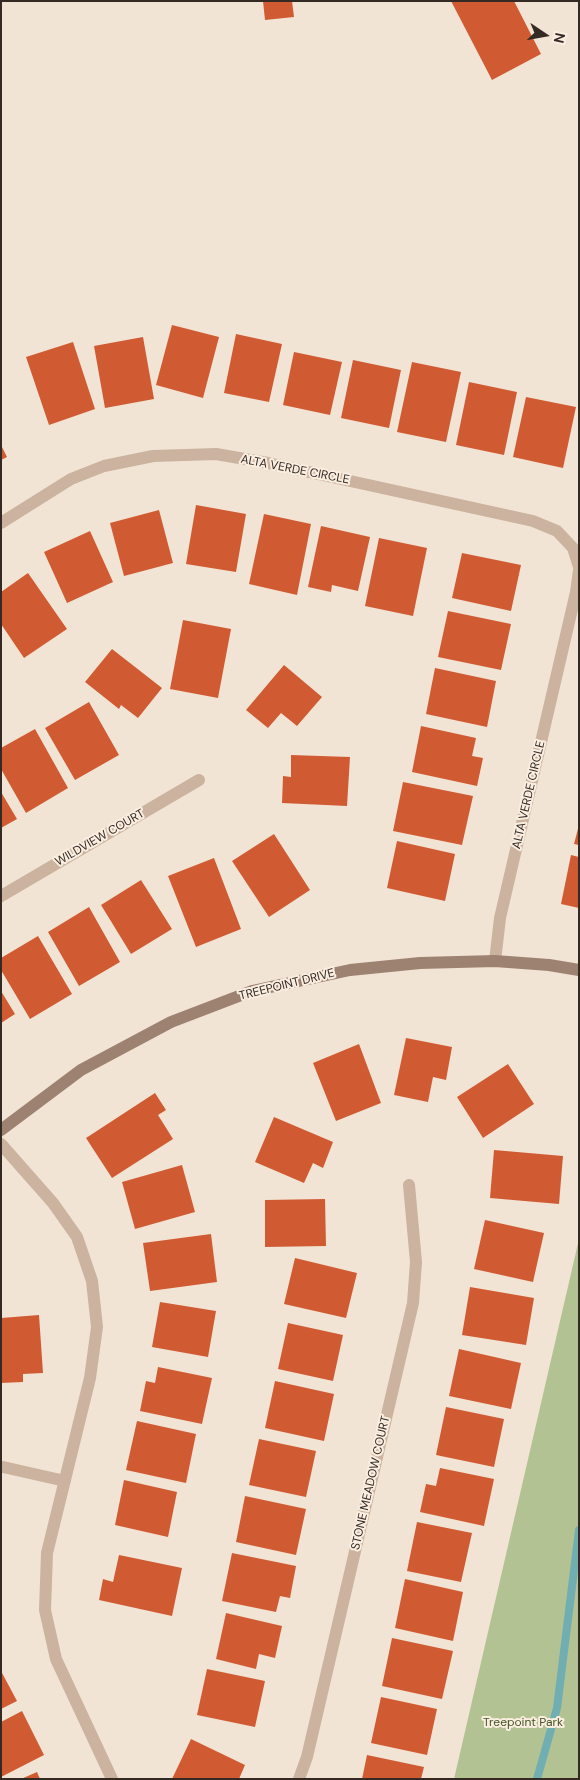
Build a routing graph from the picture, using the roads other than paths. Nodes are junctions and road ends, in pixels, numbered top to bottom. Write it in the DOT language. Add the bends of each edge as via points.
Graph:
graph roads {
  1 [pos="1,523"];
  2 [pos="579,569"];
  3 [pos="199,780"];
  4 [pos="1,896"];
  5 [pos="495,961"];
  6 [pos="579,970"];
  7 [pos="1,1130"];
  8 [pos="1,1144"];
  9 [pos="409,1185"];
  10 [pos="3,1467"];
  11 [pos="65,1481"];
  12 [pos="112,1779"];
  13 [pos="300,1779"];
  1 -- 2 [label="street, ALTA VERDE CIRCLE" via="71,479 104,466 153,456 216,454 268,462 532,521 556,531 573,548"];
  2 -- 5 [label="street, ALTA VERDE CIRCLE" via="500,918"];
  3 -- 4 [label="street, WILDVIEW COURT"];
  5 -- 6 [label="street, TREEPOINT DRIVE"];
  5 -- 7 [label="street, TREEPOINT DRIVE" via="420,963 350,970 252,991 171,1022 81,1070"];
  8 -- 11 [label="street" via="77,1237 92,1281 97,1328 90,1378"];
  9 -- 13 [label="street, STONE MEADOW COURT" via="416,1262 413,1303"];
  10 -- 11 [label="street"];
  11 -- 12 [label="street" via="48,1553 44,1610 56,1659"];
}
